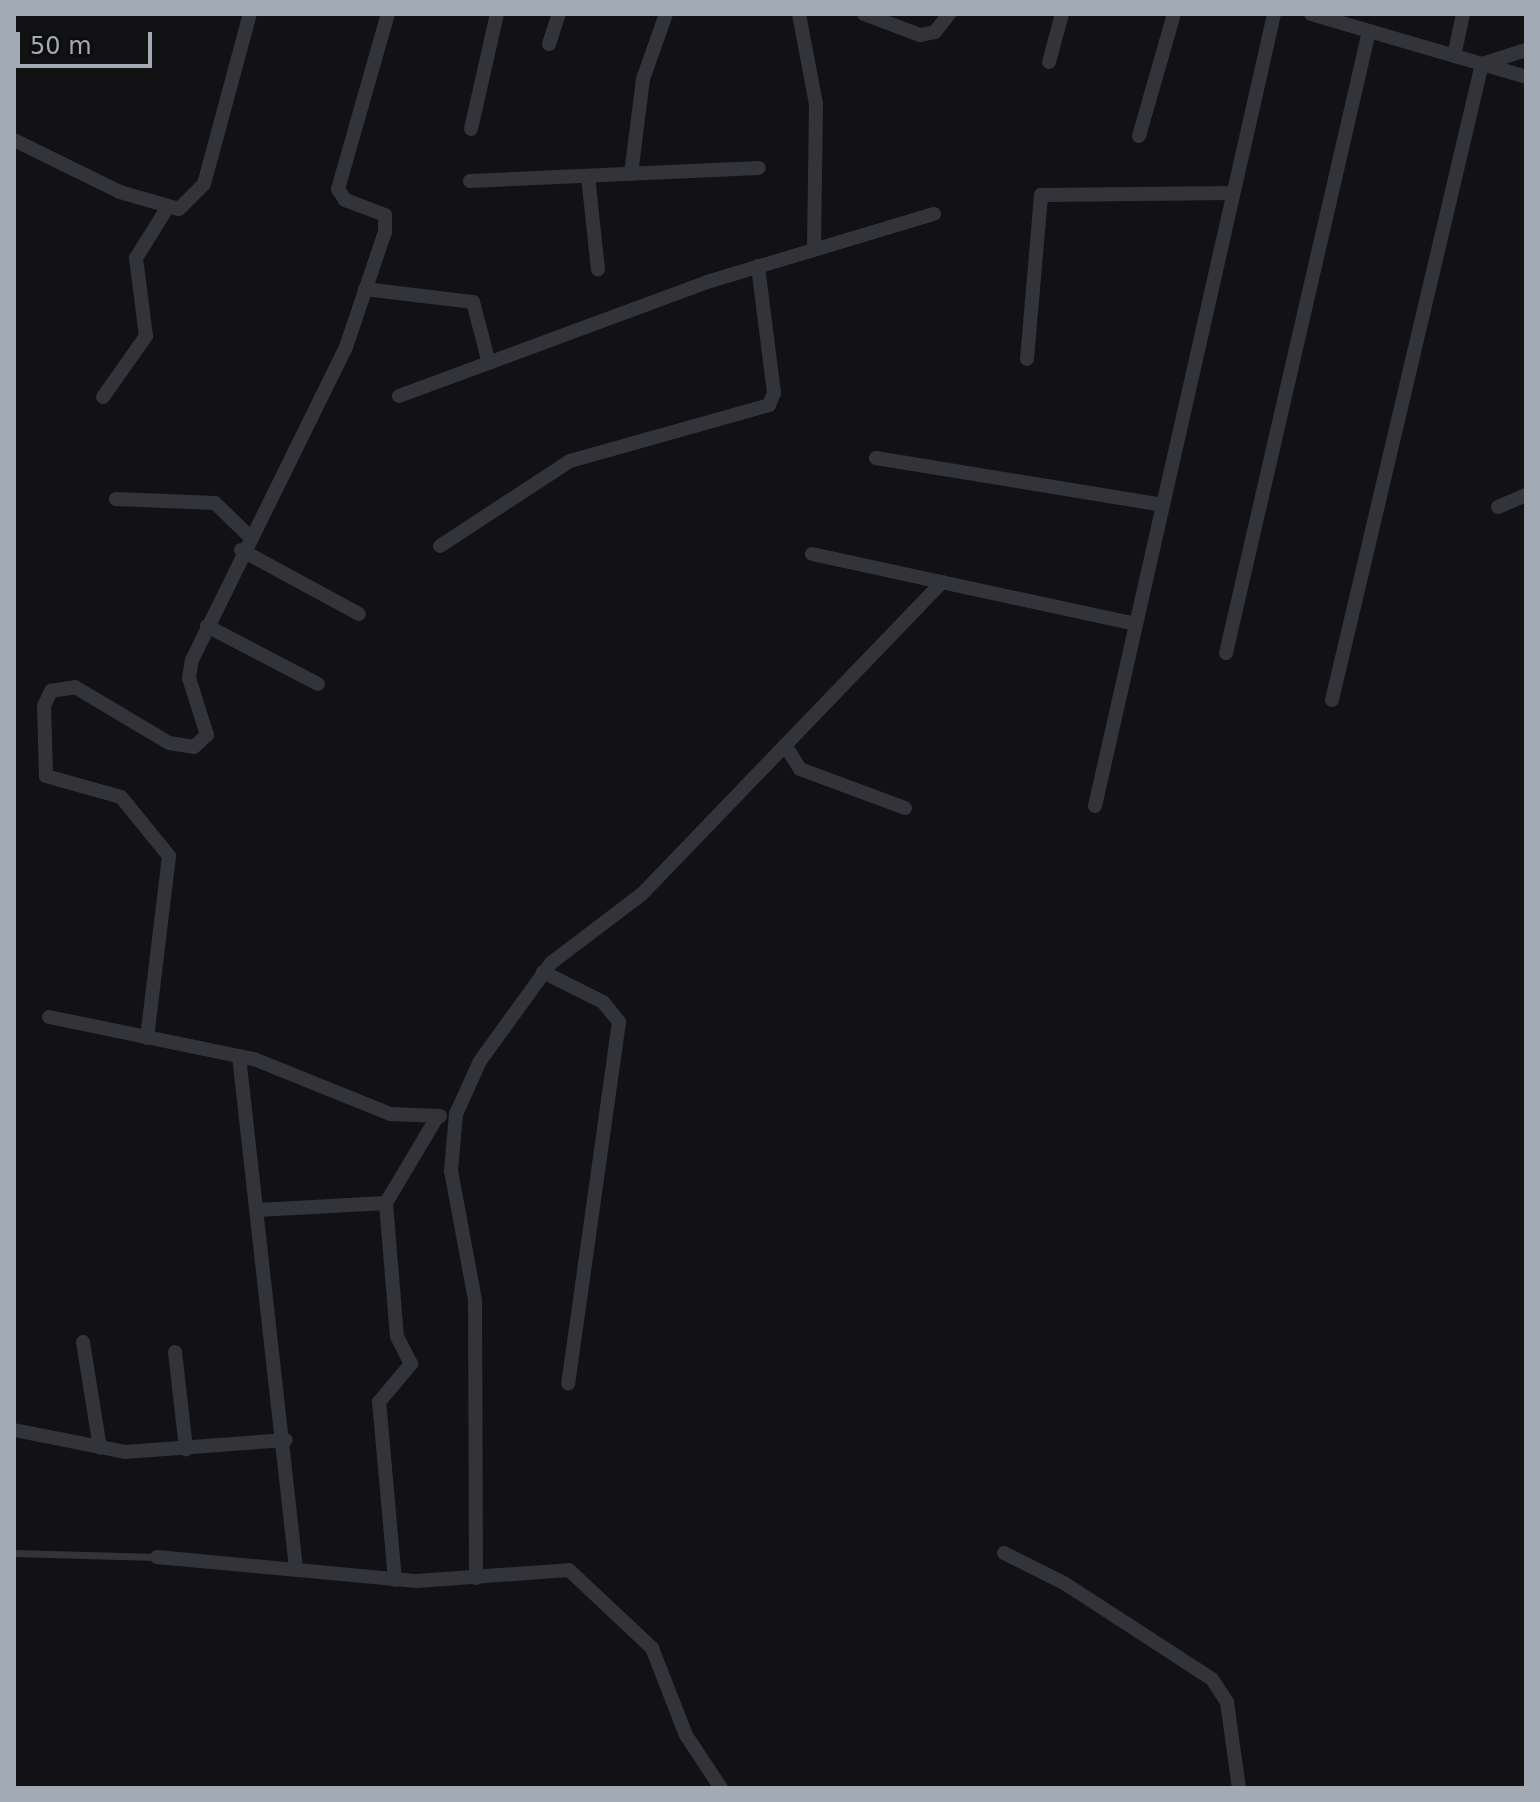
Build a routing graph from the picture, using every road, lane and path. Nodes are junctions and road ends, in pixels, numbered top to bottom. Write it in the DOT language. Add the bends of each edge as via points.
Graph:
graph roads {
  1 [pos="250,14"];
  2 [pos="388,14"];
  3 [pos="497,14"];
  4 [pos="559,14"];
  5 [pos="666,14"];
  6 [pos="799,14"];
  7 [pos="864,14"];
  8 [pos="949,14"];
  9 [pos="1062,14"];
  10 [pos="1174,14"];
  11 [pos="1274,14"];
  12 [pos="1311,14"];
  13 [pos="1463,14"];
  14 [pos="1369,31"];
  15 [pos="549,44"];
  16 [pos="1526,50"];
  17 [pos="1454,56"];
  18 [pos="1049,62"];
  19 [pos="1482,64"];
  20 [pos="1526,77"];
  21 [pos="471,129"];
  22 [pos="1139,136"];
  23 [pos="14,140"];
  24 [pos="759,168"];
  25 [pos="631,174"];
  26 [pos="588,176"];
  27 [pos="470,181"];
  28 [pos="1233,193"];
  29 [pos="166,210"];
  30 [pos="934,214"];
  31 [pos="814,248"];
  32 [pos="758,266"];
  33 [pos="598,269"];
  34 [pos="365,289"];
  35 [pos="1027,359"];
  36 [pos="489,363"];
  37 [pos="399,396"];
  38 [pos="103,397"];
  39 [pos="876,458"];
  40 [pos="1526,495"];
  41 [pos="116,499"];
  42 [pos="1163,505"];
  43 [pos="1498,507"];
  44 [pos="248,535"];
  45 [pos="440,546"];
  46 [pos="241,550"];
  47 [pos="812,554"];
  48 [pos="942,582"];
  49 [pos="359,614"];
  50 [pos="1136,624"];
  51 [pos="207,626"];
  52 [pos="1226,653"];
  53 [pos="318,684"];
  54 [pos="1332,700"];
  55 [pos="785,745"];
  56 [pos="1095,806"];
  57 [pos="905,808"];
  58 [pos="543,972"];
  59 [pos="49,1017"];
  60 [pos="147,1038"];
  61 [pos="239,1056"];
  62 [pos="456,1114"];
  63 [pos="437,1117"];
  64 [pos="386,1203"];
  65 [pos="258,1210"];
  66 [pos="83,1342"];
  67 [pos="175,1352"];
  68 [pos="568,1383"];
  69 [pos="14,1430"];
  70 [pos="286,1440"];
  71 [pos="100,1448"];
  72 [pos="186,1449"];
  73 [pos="14,1553"];
  74 [pos="1004,1553"];
  75 [pos="157,1557"];
  76 [pos="296,1568"];
  77 [pos="476,1578"];
  78 [pos="395,1580"];
  79 [pos="721,1788"];
  80 [pos="1239,1788"];
  1 -- 29 [label="street" via="204,184 188,204"];
  2 -- 34 [label="street" via="338,189 345,200 385,215"];
  3 -- 21 [label="street"];
  4 -- 15 [label="street"];
  5 -- 25 [label="street" via="641,90"];
  6 -- 31 [label="street" via="816,104"];
  7 -- 8 [label="street" via="920,35 935,32"];
  9 -- 18 [label="street"];
  10 -- 22 [label="street"];
  11 -- 28 [label="street"];
  12 -- 14 [label="street"];
  13 -- 17 [label="street"];
  14 -- 17 [label="street"];
  14 -- 52 [label="street"];
  16 -- 19 [label="street"];
  17 -- 19 [label="street"];
  19 -- 20 [label="street"];
  19 -- 54 [label="street"];
  23 -- 29 [label="street"];
  24 -- 25 [label="street"];
  25 -- 26 [label="street"];
  26 -- 27 [label="street"];
  26 -- 33 [label="street"];
  28 -- 35 [label="street" via="1041,195"];
  28 -- 42 [label="street"];
  29 -- 38 [label="street" via="136,258 146,336"];
  30 -- 31 [label="street"];
  31 -- 32 [label="street"];
  32 -- 36 [label="street"];
  32 -- 45 [label="street" via="774,393 769,405 570,461"];
  34 -- 36 [label="street" via="473,302"];
  34 -- 44 [label="street" via="346,347"];
  36 -- 37 [label="street"];
  39 -- 42 [label="street"];
  40 -- 43 [label="street"];
  41 -- 44 [label="street" via="215,503"];
  42 -- 50 [label="street"];
  44 -- 46 [label="street"];
  46 -- 49 [label="street"];
  46 -- 51 [label="street"];
  47 -- 48 [label="street"];
  48 -- 50 [label="street"];
  48 -- 55 [label="street"];
  50 -- 56 [label="street"];
  51 -- 53 [label="street"];
  51 -- 60 [label="street" via="189,670 208,728 194,747 169,743 75,687 51,691 44,706 46,776 121,797 169,856"];
  55 -- 57 [label="street" via="800,769"];
  55 -- 58 [label="street" via="642,894"];
  58 -- 62 [label="street" via="485,1051"];
  58 -- 68 [label="street" via="603,1002 619,1022"];
  59 -- 60 [label="street"];
  60 -- 61 [label="street"];
  61 -- 63 [label="street" via="390,1114"];
  61 -- 65 [label="street"];
  62 -- 63 [label="street"];
  62 -- 77 [label="street" via="451,1189 475,1300"];
  63 -- 64 [label="street"];
  64 -- 65 [label="street"];
  64 -- 78 [label="street" via="397,1337 411,1364 379,1402"];
  65 -- 70 [label="street"];
  66 -- 71 [label="street"];
  67 -- 72 [label="street"];
  69 -- 71 [label="street"];
  70 -- 72 [label="street"];
  70 -- 76 [label="street"];
  71 -- 72 [label="street"];
  73 -- 75 [label="lane"];
  74 -- 80 [label="street" via="1064,1583 1212,1679 1227,1702"];
  75 -- 76 [label="street"];
  76 -- 78 [label="street"];
  77 -- 78 [label="street"];
  77 -- 79 [label="street" via="552,1568 582,1578 652,1648 686,1735"];
}
